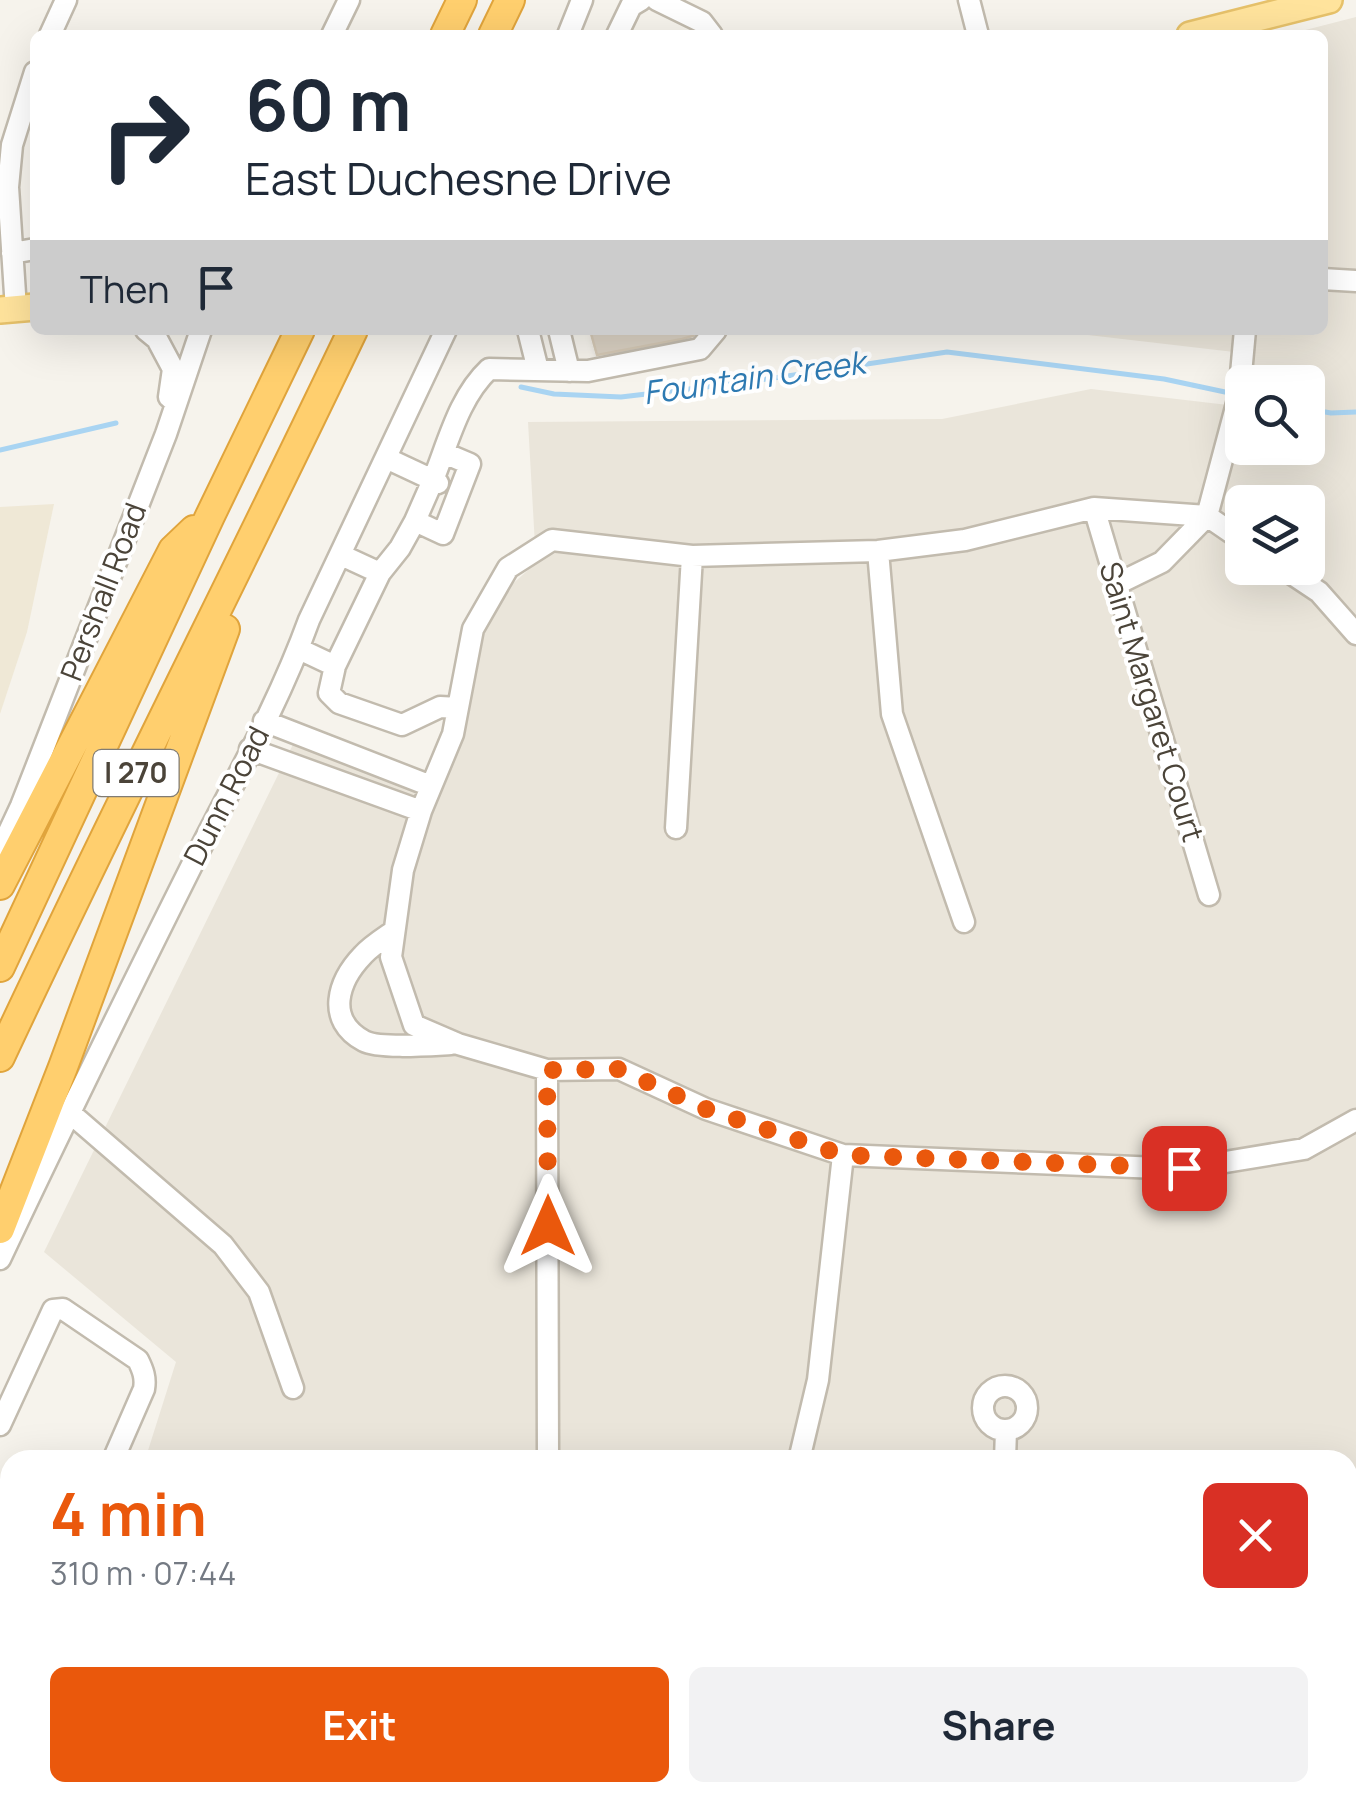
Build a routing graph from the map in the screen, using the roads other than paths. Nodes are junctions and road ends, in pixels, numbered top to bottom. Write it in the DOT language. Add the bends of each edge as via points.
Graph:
graph roads {
  1 [pos="66,0"];
  2 [pos="350,0"];
  3 [pos="462,0"];
  4 [pos="510,0"];
  5 [pos="582,0"];
  6 [pos="640,0"];
  7 [pos="657,0"];
  8 [pos="969,0"];
  9 [pos="1329,0"];
  10 [pos="1270,7"];
  11 [pos="52,30"];
  12 [pos="335,30"];
  13 [pos="447,30"];
  14 [pos="496,30"];
  15 [pos="570,30"];
  16 [pos="620,30"];
  17 [pos="708,30"];
  18 [pos="977,30"];
  19 [pos="1205,30"];
  20 [pos="30,104"];
  21 [pos="30,250"];
  22 [pos="12,254"];
  23 [pos="1328,279"];
  24 [pos="1356,281"];
  25 [pos="17,309"];
  26 [pos="152,335"];
  27 [pos="199,335"];
  28 [pos="298,335"];
  29 [pos="351,335"];
  30 [pos="444,335"];
  31 [pos="529,335"];
  32 [pos="560,335"];
  33 [pos="694,335"];
  34 [pos="712,335"];
  35 [pos="1245,335"];
  36 [pos="614,366"];
  37 [pos="538,370"];
  38 [pos="569,370"];
  39 [pos="166,434"];
  40 [pos="386,458"];
  41 [pos="447,486"];
  42 [pos="276,492"];
  43 [pos="1094,508"];
  44 [pos="210,516"];
  45 [pos="1208,516"];
  46 [pos="415,521"];
  47 [pos="1225,528"];
  48 [pos="878,552"];
  49 [pos="341,555"];
  50 [pos="692,556"];
  51 [pos="380,572"];
  52 [pos="1115,584"];
  53 [pos="1308,585"];
  54 [pos="1356,634"];
  55 [pos="299,649"];
  56 [pos="336,666"];
  57 [pos="458,708"];
  58 [pos="264,721"];
  59 [pos="250,749"];
  60 [pos="431,786"];
  61 [pos="421,811"];
  62 [pos="676,828"];
  63 [pos="0,851"];
  64 [pos="0,885"];
  65 [pos="1209,895"];
  66 [pos="964,922"];
  67 [pos="394,931"];
  68 [pos="0,967"];
  69 [pos="458,1044"];
  70 [pos="0,1057"];
  71 [pos="547,1070"];
  72 [pos="69,1112"];
  73 [pos="1356,1120"];
  74 [pos="843,1155"];
  75 [pos="0,1228"];
  76 [pos="0,1259"];
  77 [pos="293,1388"];
  78 [pos="0,1424"];
  79 [pos="1006,1430"];
  80 [pos="117,1450"];
  81 [pos="548,1450"];
  82 [pos="800,1450"];
  83 [pos="1005,1450"];
  1 -- 11 [label="street"];
  2 -- 12 [label="street"];
  3 -- 13 [label="highway"];
  4 -- 14 [label="highway"];
  5 -- 15 [label="street"];
  6 -- 16 [label="street"];
  7 -- 17 [label="street"];
  8 -- 18 [label="street"];
  9 -- 10 [label="main road"];
  10 -- 19 [label="main road"];
  20 -- 22 [label="street" via="12,145"];
  21 -- 22 [label="street"];
  22 -- 25 [label="street"];
  23 -- 24 [label="street"];
  26 -- 39 [label="street" via="172,369"];
  27 -- 39 [label="street, Pershall Road"];
  28 -- 44 [label="highway, I 270"];
  29 -- 42 [label="highway, I 270"];
  30 -- 40 [label="street, Dunn Road"];
  31 -- 37 [label="street"];
  32 -- 38 [label="street"];
  33 -- 36 [label="street" via="621,357"];
  34 -- 36 [label="street" via="700,349"];
  35 -- 45 [label="street" via="1239,396"];
  36 -- 38 [label="street"];
  37 -- 38 [label="street"];
  37 -- 41 [label="street" via="489,369 474,383 444,453 470,464"];
  39 -- 63 [label="street, Pershall Road"];
  40 -- 41 [label="street"];
  40 -- 49 [label="street, Dunn Road"];
  41 -- 46 [label="street"];
  41 -- 46 [label="street" via="443,534"];
  42 -- 70 [label="highway, I 270"];
  42 -- 75 [label="highway"];
  43 -- 45 [label="street"];
  43 -- 48 [label="street" via="965,540"];
  43 -- 52 [label="street, Saint Margaret Court"];
  44 -- 64 [label="highway" via="173,550"];
  44 -- 68 [label="highway, I 270"];
  45 -- 47 [label="street"];
  45 -- 52 [label="street" via="1162,562"];
  46 -- 51 [label="street"];
  48 -- 50 [label="street"];
  48 -- 66 [label="street" via="892,714"];
  49 -- 51 [label="street"];
  49 -- 55 [label="street, Dunn Road"];
  50 -- 57 [label="street" via="552,540 508,568 473,629"];
  50 -- 62 [label="street"];
  51 -- 56 [label="street"];
  52 -- 65 [label="street, Saint Margaret Court"];
  53 -- 54 [label="street"];
  55 -- 56 [label="street"];
  55 -- 58 [label="street, Dunn Road"];
  56 -- 57 [label="street" via="329,692 340,703 402,725 440,707"];
  57 -- 60 [label="street"];
  58 -- 59 [label="street, Dunn Road"];
  58 -- 60 [label="street"];
  59 -- 61 [label="street"];
  59 -- 72 [label="street, Dunn Road"];
  60 -- 61 [label="street"];
  61 -- 67 [label="street"];
  67 -- 69 [label="street" via="391,957 414,1024"];
  67 -- 69 [label="street" via="364,954 342,984 338,1006 346,1027 366,1043"];
  69 -- 71 [label="street"];
  71 -- 74 [label="street" via="619,1069 706,1109"];
  71 -- 81 [label="street"];
  72 -- 76 [label="street, Dunn Road"];
  72 -- 77 [label="street" via="223,1246 259,1292"];
  73 -- 74 [label="street" via="1304,1148 1184,1168"];
  74 -- 82 [label="street" via="818,1380"];
  78 -- 80 [label="street" via="52,1310 63,1309 138,1360 143,1371 144,1389"];
  79 -- 83 [label="street"];
}
